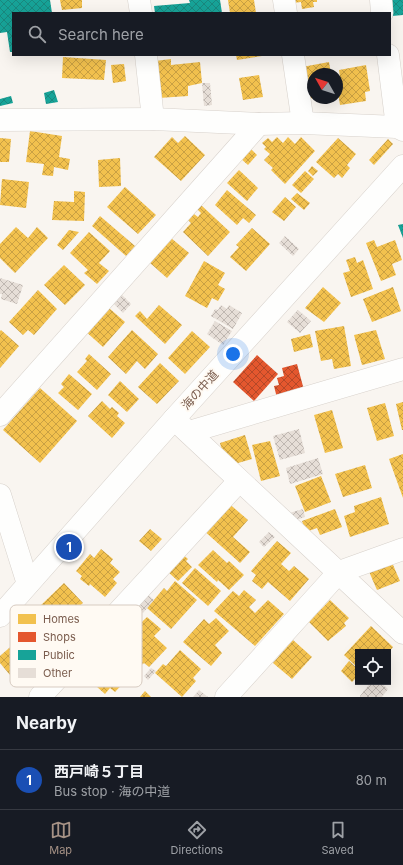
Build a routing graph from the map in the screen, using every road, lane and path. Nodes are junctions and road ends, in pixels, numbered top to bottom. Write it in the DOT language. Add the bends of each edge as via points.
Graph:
graph roads {
  1 [pos="139,0"];
  2 [pos="284,0"];
  3 [pos="380,0"];
  4 [pos="141,12"];
  5 [pos="286,12"];
  6 [pos="382,12"];
  7 [pos="146,56"];
  8 [pos="293,56"];
  9 [pos="388,56"];
  10 [pos="154,119"];
  11 [pos="0,120"];
  12 [pos="303,122"];
  13 [pos="259,124"];
  14 [pos="400,128"];
  15 [pos="403,166"];
  16 [pos="403,369"];
  17 [pos="0,415"];
  18 [pos="181,426"];
  19 [pos="239,481"];
  20 [pos="0,495"];
  21 [pos="403,549"];
  22 [pos="339,572"];
  23 [pos="28,584"];
  24 [pos="125,605"];
  25 [pos="0,616"];
  26 [pos="403,633"];
  27 [pos="49,687"];
  28 [pos="40,697"];
  29 [pos="226,697"];
  1 -- 4 [label="street"];
  2 -- 5 [label="street"];
  3 -- 6 [label="street"];
  7 -- 10 [label="street"];
  8 -- 12 [label="street"];
  9 -- 14 [label="street"];
  10 -- 11 [label="street"];
  10 -- 13 [label="street"];
  12 -- 13 [label="street"];
  12 -- 14 [label="street"];
  13 -- 17 [label="street"];
  15 -- 18 [label="street, 海の中道"];
  16 -- 18 [label="street"];
  18 -- 19 [label="street"];
  18 -- 23 [label="street, 海の中道"];
  19 -- 22 [label="street"];
  19 -- 24 [label="street"];
  20 -- 23 [label="street"];
  21 -- 22 [label="street"];
  22 -- 26 [label="street"];
  22 -- 29 [label="street"];
  23 -- 25 [label="street, 海の中道"];
  27 -- 28 [label="street"];
}
